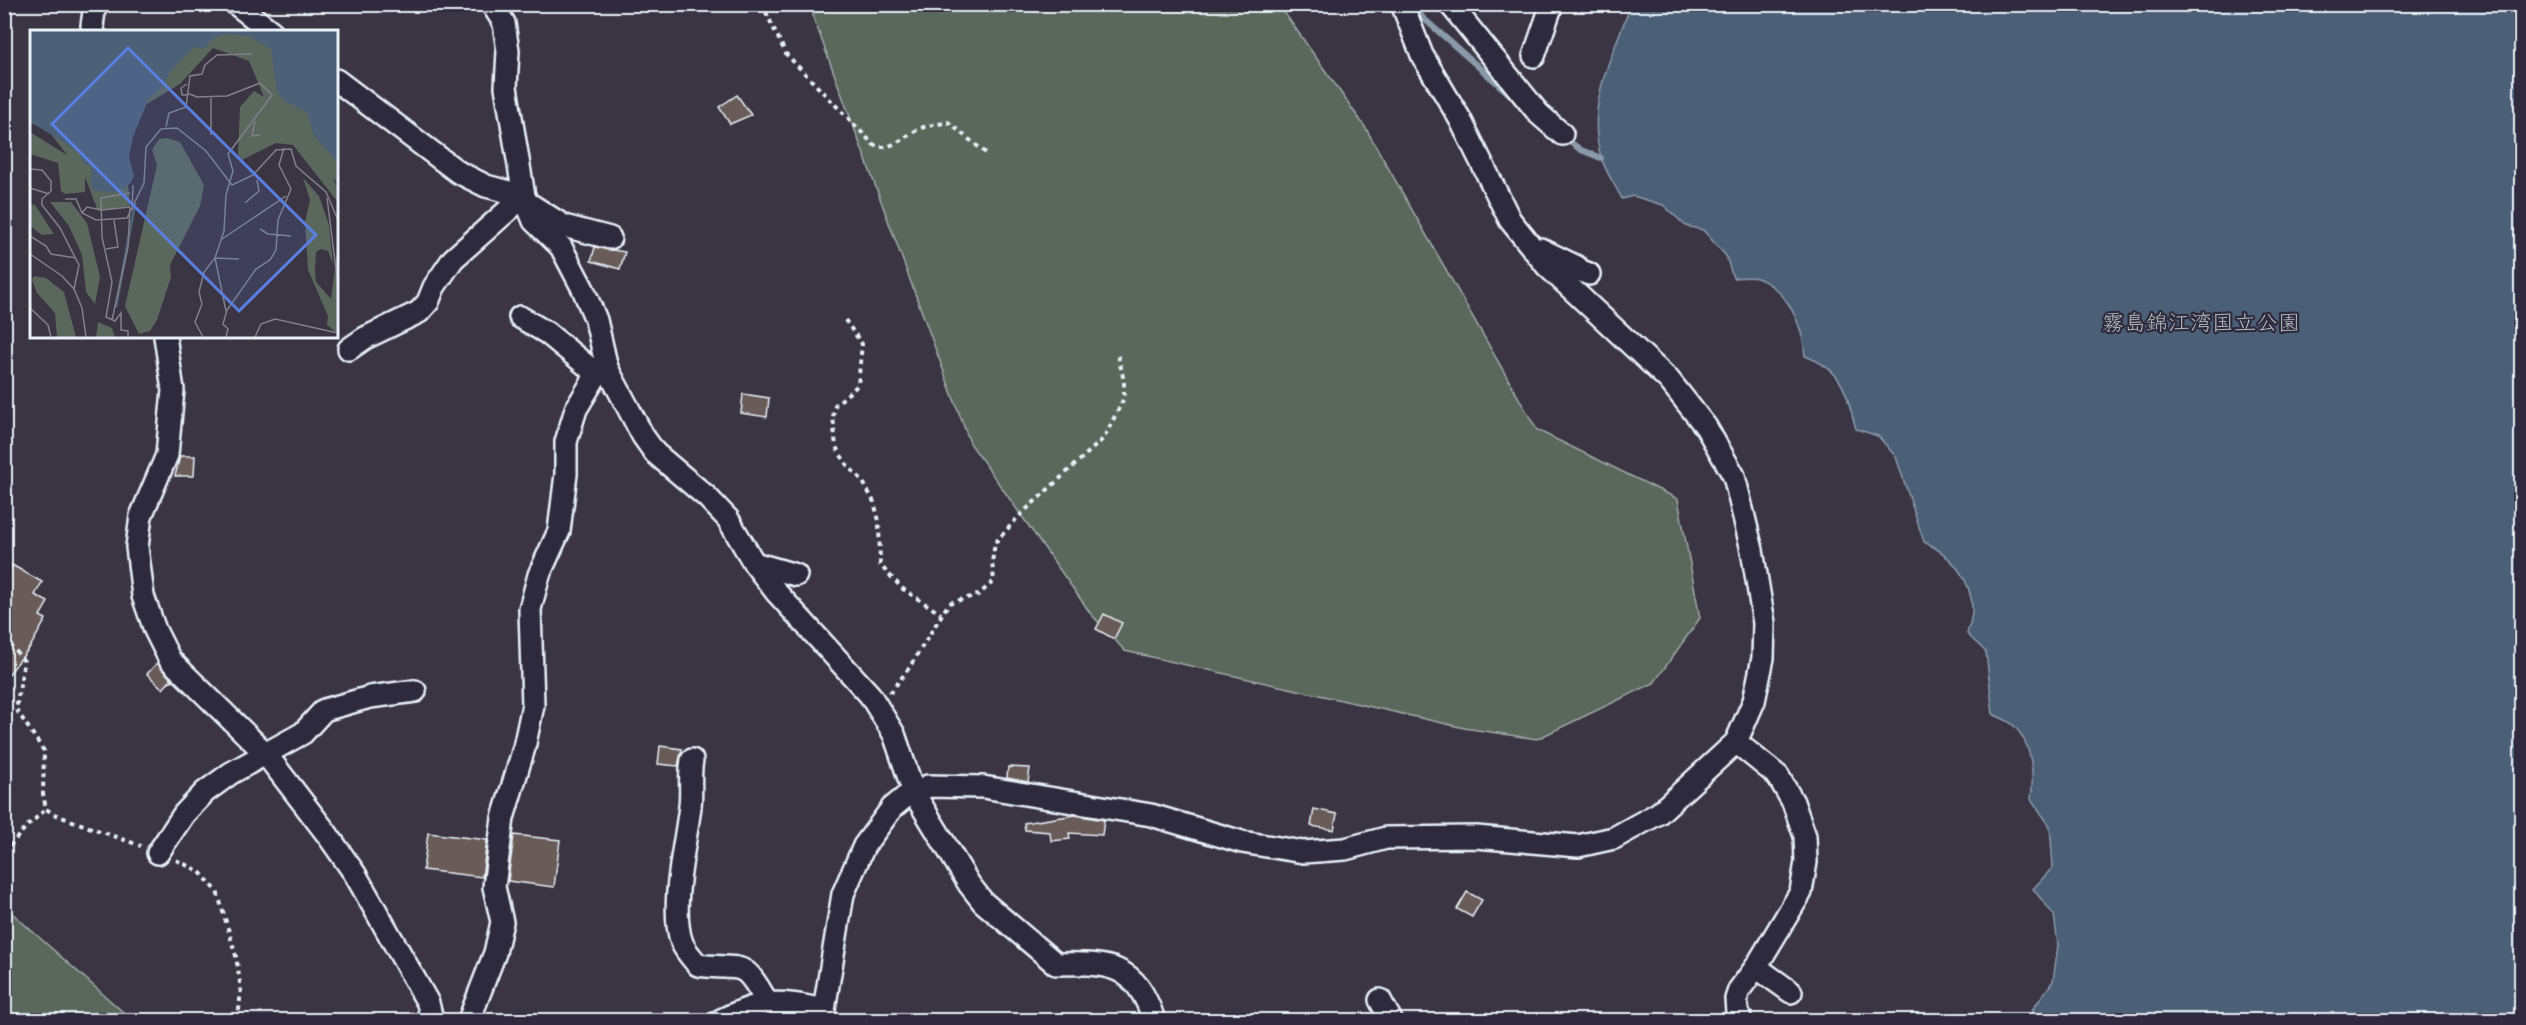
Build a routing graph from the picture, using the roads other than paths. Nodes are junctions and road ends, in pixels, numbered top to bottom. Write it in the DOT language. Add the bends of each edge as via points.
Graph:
graph roads {
  1 [pos="95,4"];
  2 [pos="236,4"];
  3 [pos="492,4"];
  4 [pos="1402,4"];
  5 [pos="1450,4"];
  6 [pos="1552,4"];
  7 [pos="93,30"];
  8 [pos="269,30"];
  9 [pos="1534,56"];
  10 [pos="338,82"];
  11 [pos="1562,134"];
  12 [pos="525,199"];
  13 [pos="610,238"];
  14 [pos="1527,242"];
  15 [pos="1589,274"];
  16 [pos="520,317"];
  17 [pos="165,338"];
  18 [pos="349,349"];
  19 [pos="602,371"];
  20 [pos="754,563"];
  21 [pos="796,575"];
  22 [pos="414,691"];
  23 [pos="1736,742"];
  24 [pos="265,753"];
  25 [pos="692,760"];
  26 [pos="914,793"];
  27 [pos="158,853"];
  28 [pos="1756,967"];
  29 [pos="1791,992"];
  30 [pos="1380,1000"];
  31 [pos="767,1002"];
  32 [pos="825,1015"];
  33 [pos="1737,1019"];
  34 [pos="432,1020"];
  35 [pos="469,1020"];
  36 [pos="721,1020"];
  37 [pos="1154,1020"];
  38 [pos="1391,1020"];
  1 -- 7 [label="street"];
  2 -- 8 [label="street"];
  3 -- 12 [label="street" via="504,23 506,87"];
  4 -- 14 [label="street" via="1422,55 1460,119 1510,220"];
  5 -- 11 [label="street" via="1539,114"];
  6 -- 9 [label="street"];
  10 -- 12 [label="street" via="458,172"];
  12 -- 13 [label="street" via="564,226"];
  12 -- 18 [label="street" via="453,259 418,312"];
  12 -- 19 [label="street" via="534,220 561,247 583,289 596,320"];
  14 -- 15 [label="street"];
  14 -- 23 [label="street" via="1547,266 1669,380 1706,427 1734,476 1764,623 1763,658 1754,701"];
  16 -- 19 [label="street"];
  17 -- 24 [label="street" via="173,390 171,422 167,455 141,516 137,547 143,596 170,660"];
  19 -- 20 [label="street" via="655,453 728,519"];
  19 -- 35 [label="street" via="576,409 566,442 559,531 539,575 530,609 532,705 503,818 494,887 502,922 495,953"];
  20 -- 21 [label="street"];
  20 -- 26 [label="street" via="878,708 894,734"];
  22 -- 24 [label="street" via="330,706 303,733"];
  23 -- 26 [label="street" via="1659,813 1614,838 1578,846 1476,837 1386,838 1345,849 1303,852 1242,842 1151,815 983,787 934,784"];
  23 -- 28 [label="street" via="1778,776 1804,836 1806,862 1801,892"];
  24 -- 27 [label="street" via="205,792 184,814"];
  24 -- 34 [label="street" via="355,874 423,994"];
  25 -- 31 [label="street" via="691,804 679,888 682,942 698,965 735,967 749,972"];
  26 -- 32 [label="street" via="884,817 864,846 843,894"];
  26 -- 37 [label="street" via="983,902 1056,964 1092,963 1116,968 1138,986"];
  28 -- 29 [label="street"];
  28 -- 33 [label="street" via="1736,999"];
  30 -- 38 [label="street"];
  31 -- 32 [label="street" via="792,1003"];
  31 -- 36 [label="street"];
}
